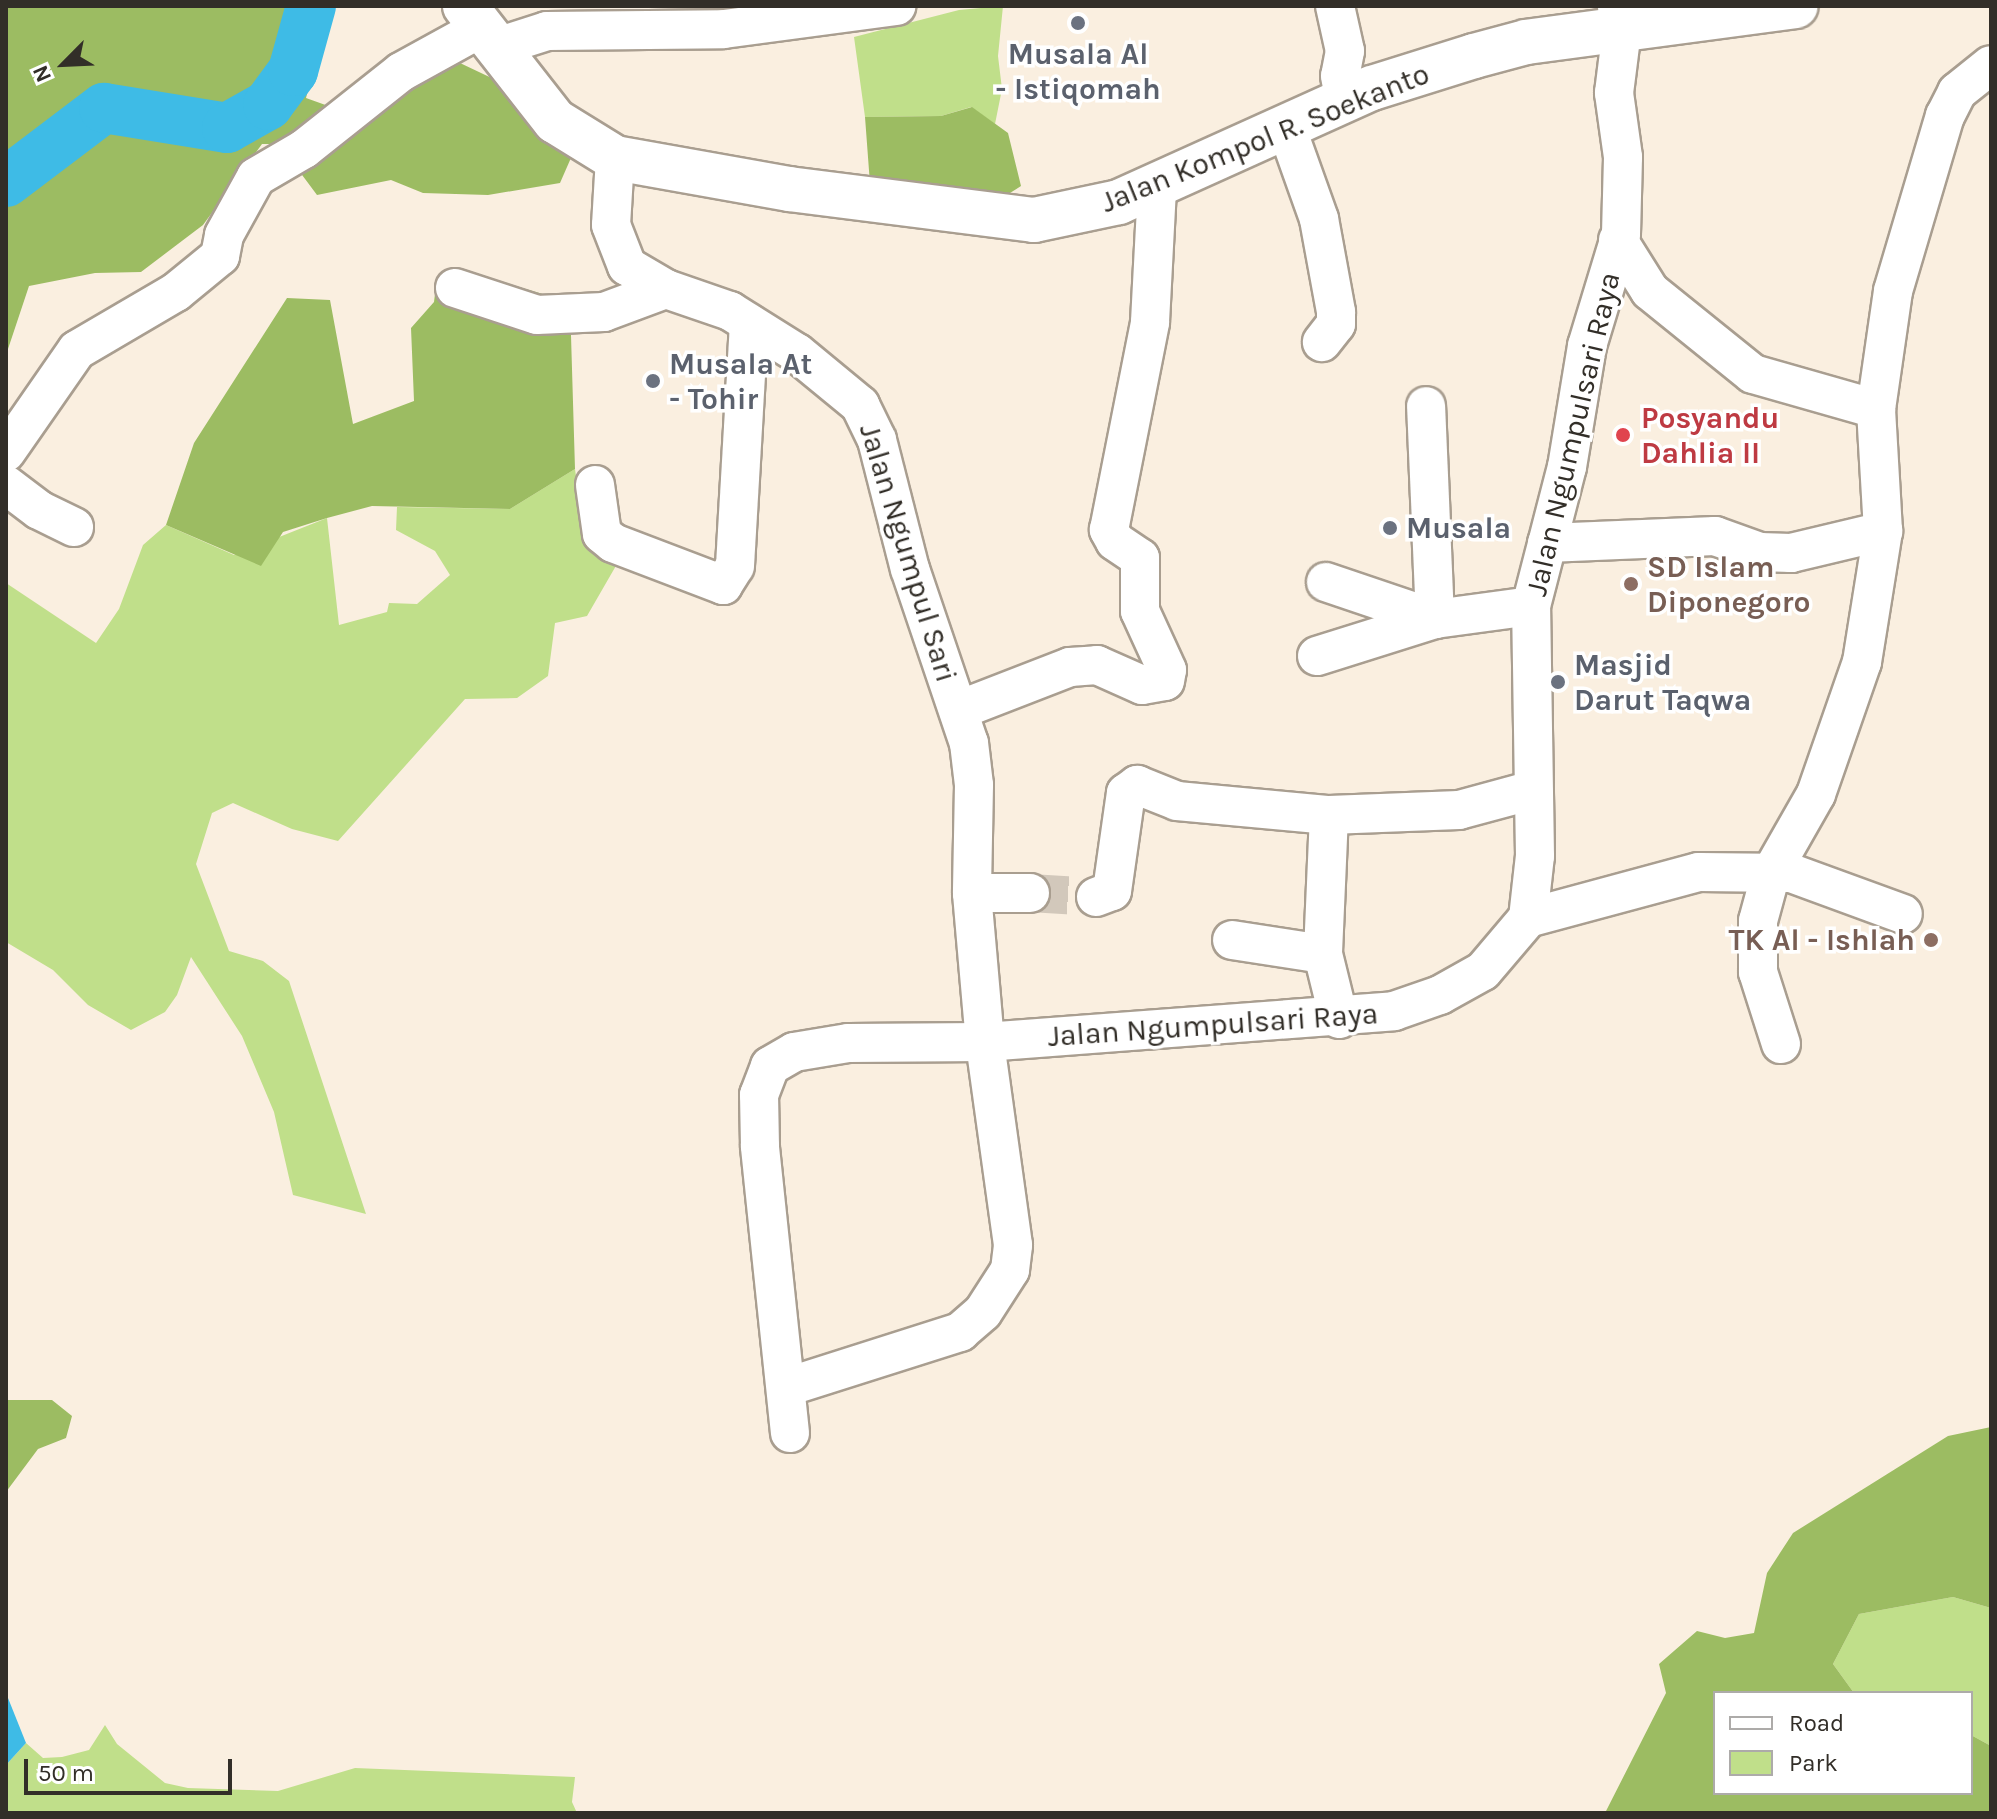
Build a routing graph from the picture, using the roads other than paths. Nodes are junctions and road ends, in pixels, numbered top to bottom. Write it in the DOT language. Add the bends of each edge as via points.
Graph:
graph roads {
  1 [pos="896,6"];
  2 [pos="1335,6"];
  3 [pos="1787,6"];
  4 [pos="1620,18"];
  5 [pos="483,26"];
  6 [pos="1991,65"];
  7 [pos="1345,102"];
  8 [pos="1287,129"];
  9 [pos="615,158"];
  10 [pos="1157,187"];
  11 [pos="1618,240"];
  12 [pos="455,288"];
  13 [pos="666,289"];
  14 [pos="749,323"];
  15 [pos="1322,342"];
  16 [pos="1426,406"];
  17 [pos="1876,409"];
  18 [pos="6,452"];
  19 [pos="6,485"];
  20 [pos="595,485"];
  21 [pos="74,527"];
  22 [pos="1883,531"];
  23 [pos="1547,543"];
  24 [pos="1326,582"];
  25 [pos="1531,606"];
  26 [pos="1435,619"];
  27 [pos="1317,656"];
  28 [pos="959,710"];
  29 [pos="1533,790"];
  30 [pos="1329,815"];
  31 [pos="1771,873"];
  32 [pos="972,893"];
  33 [pos="1030,893"];
  34 [pos="1096,897"];
  35 [pos="1903,914"];
  36 [pos="1528,918"];
  37 [pos="1232,940"];
  38 [pos="1323,954"];
  39 [pos="1339,1019"];
  40 [pos="985,1042"];
  41 [pos="1781,1044"];
  42 [pos="787,1387"];
  43 [pos="790,1433"];
  1 -- 5 [label="street" via="724,29 547,31"];
  2 -- 7 [label="street" via="1345,51 1340,76"];
  3 -- 4 [label="main road, Jalan Kompol R. Soekanto"];
  4 -- 7 [label="main road, Jalan Kompol R. Soekanto" via="1429,69"];
  4 -- 11 [label="street, Jalan Ngumpulsari Raya" via="1614,93 1623,157"];
  5 -- 9 [label="main road, Jalan Kompol R. Soekanto" via="555,121"];
  5 -- 18 [label="street" via="401,72 304,149 256,177 224,235 220,256 176,292 77,350"];
  6 -- 17 [label="street" via="1957,92 1915,207 1893,291"];
  7 -- 8 [label="main road, Jalan Kompol R. Soekanto"];
  8 -- 10 [label="main road, Jalan Kompol R. Soekanto"];
  8 -- 15 [label="street" via="1319,219 1336,312 1336,324"];
  9 -- 10 [label="main road, Jalan Kompol R. Soekanto" via="1003,220 1078,213"];
  9 -- 13 [label="street, Jalan Ngumpul Sari" via="611,225 618,251 627,266"];
  10 -- 28 [label="street" via="1150,322 1109,530 1115,541 1140,558 1140,611 1167,670 1165,681 1142,685 1097,665 1070,667"];
  11 -- 17 [label="street" via="1650,291 1753,374"];
  11 -- 23 [label="street, Jalan Ngumpulsari Raya" via="1587,346 1567,467"];
  12 -- 13 [label="street" via="552,316 604,312"];
  13 -- 14 [label="street, Jalan Ngumpul Sari"];
  14 -- 20 [label="street" via="735,566 723,585 613,543 602,534"];
  14 -- 28 [label="street, Jalan Ngumpul Sari" via="845,388 860,405 877,440 910,569"];
  16 -- 26 [label="street"];
  17 -- 22 [label="street"];
  19 -- 21 [label="street"];
  22 -- 23 [label="street" via="1791,553 1760,552 1715,536"];
  22 -- 31 [label="street" via="1862,662 1849,702 1816,794"];
  23 -- 25 [label="street, Jalan Ngumpulsari Raya"];
  24 -- 26 [label="street"];
  25 -- 26 [label="street"];
  25 -- 29 [label="street, Jalan Ngumpulsari Raya"];
  26 -- 27 [label="street"];
  28 -- 32 [label="street, Jalan Ngumpul Sari" via="974,785"];
  29 -- 30 [label="street" via="1459,810"];
  29 -- 36 [label="street, Jalan Ngumpulsari Raya" via="1534,894"];
  30 -- 34 [label="street" via="1177,801 1137,785 1126,793 1112,891"];
  30 -- 38 [label="street"];
  31 -- 35 [label="street" via="1791,873"];
  31 -- 36 [label="street" via="1699,872"];
  31 -- 41 [label="street" via="1758,921 1758,972"];
  32 -- 33 [label="street"];
  32 -- 40 [label="street, Jalan Ngumpul Sari"];
  36 -- 39 [label="street, Jalan Ngumpulsari Raya" via="1483,971 1440,995 1394,1011"];
  37 -- 38 [label="street"];
  38 -- 39 [label="street"];
  39 -- 40 [label="street, Jalan Ngumpulsari Raya" via="1131,1027"];
  40 -- 42 [label="street, Jalan Ngumpul Sari" via="1013,1245 1010,1270 983,1312 960,1332"];
  40 -- 42 [label="street, Jalan Ngumpulsari Raya" via="848,1043 794,1052 770,1066 759,1095 760,1146"];
  42 -- 43 [label="street, Jalan Ngumpulsari Raya"];
}
